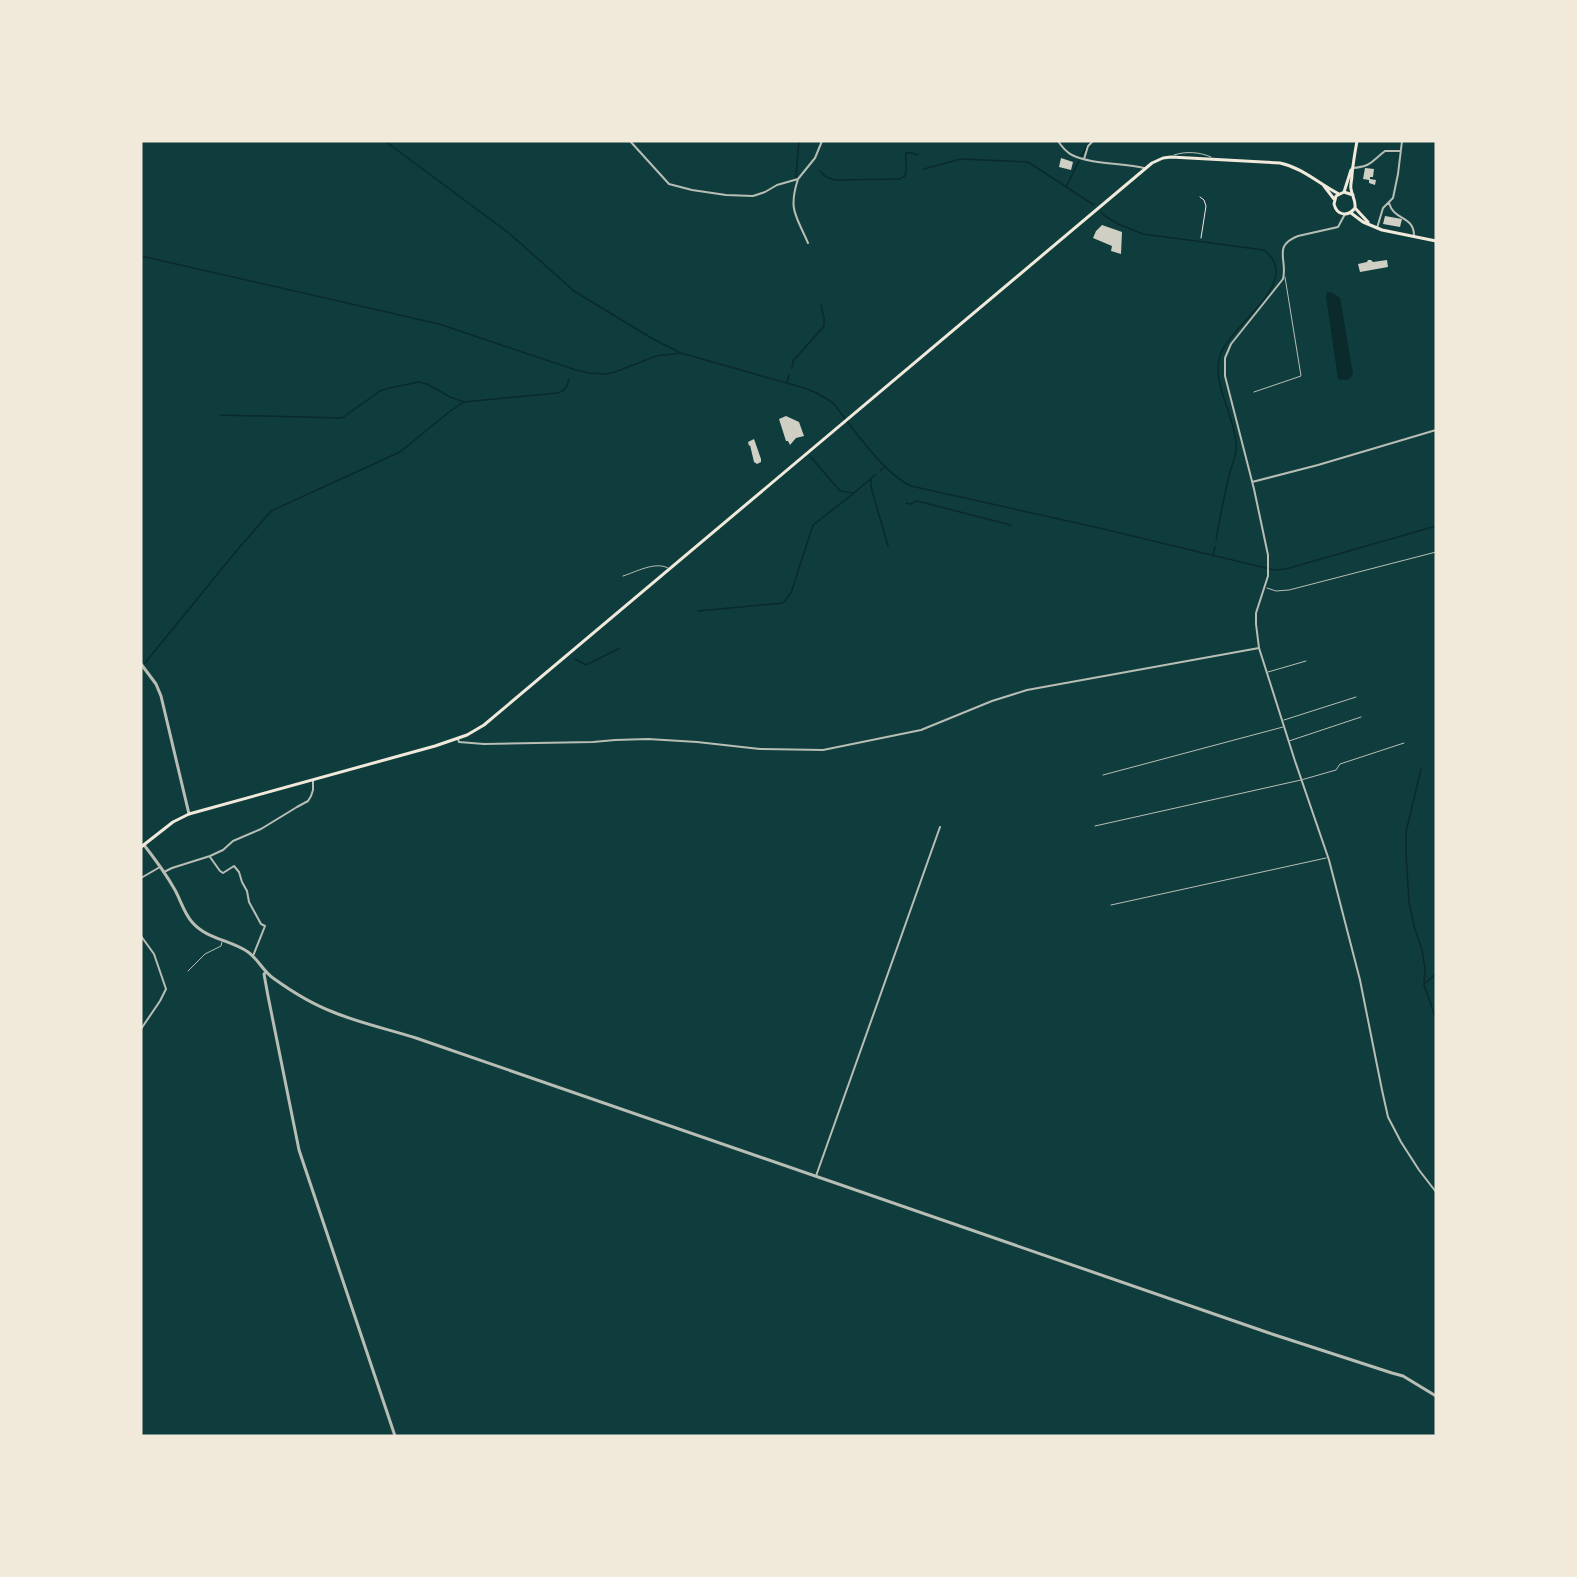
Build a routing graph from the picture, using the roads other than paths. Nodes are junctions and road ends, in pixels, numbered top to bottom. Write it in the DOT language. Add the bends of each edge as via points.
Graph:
graph roads {
  1 [pos="630,141"];
  2 [pos="822,141"];
  3 [pos="1058,141"];
  4 [pos="1093,141"];
  5 [pos="1357,141"];
  6 [pos="1402,141"];
  7 [pos="1400,151"];
  8 [pos="1082,159"];
  9 [pos="1144,168"];
  10 [pos="1352,168"];
  11 [pos="798,179"];
  12 [pos="1324,186"];
  13 [pos="1341,193"];
  14 [pos="1353,195"];
  15 [pos="1334,199"];
  16 [pos="1389,203"];
  17 [pos="1355,208"];
  18 [pos="1337,212"];
  19 [pos="1350,213"];
  20 [pos="1345,214"];
  21 [pos="1341,222"];
  22 [pos="1370,224"];
  23 [pos="1377,228"];
  24 [pos="1414,237"];
  25 [pos="1436,241"];
  26 [pos="808,243"];
  27 [pos="1284,275"];
  28 [pos="1254,392"];
  29 [pos="1436,430"];
  30 [pos="1252,482"];
  31 [pos="1436,552"];
  32 [pos="670,569"];
  33 [pos="623,576"];
  34 [pos="1265,587"];
  35 [pos="1259,648"];
  36 [pos="1306,661"];
  37 [pos="141,664"];
  38 [pos="1266,672"];
  39 [pos="1356,697"];
  40 [pos="1361,717"];
  41 [pos="1282,721"];
  42 [pos="1284,727"];
  43 [pos="458,739"];
  44 [pos="1289,741"];
  45 [pos="1404,743"];
  46 [pos="1104,775"];
  47 [pos="313,780"];
  48 [pos="1302,780"];
  49 [pos="189,814"];
  50 [pos="1095,826"];
  51 [pos="939,827"];
  52 [pos="142,846"];
  53 [pos="210,856"];
  54 [pos="1328,857"];
  55 [pos="160,867"];
  56 [pos="164,872"];
  57 [pos="141,878"];
  58 [pos="1111,905"];
  59 [pos="141,936"];
  60 [pos="223,941"];
  61 [pos="254,956"];
  62 [pos="188,971"];
  63 [pos="266,972"];
  64 [pos="141,1029"];
  65 [pos="816,1176"];
  66 [pos="1436,1192"];
  67 [pos="1436,1396"];
  68 [pos="395,1436"];
  1 -- 11 [label="street" via="669,184 692,190 753,196"];
  2 -- 11 [label="street" via="815,158"];
  3 -- 8 [label="street"];
  4 -- 8 [label="street"];
  5 -- 10 [label="main road"];
  6 -- 7 [label="street"];
  7 -- 10 [label="street" via="1385,151 1372,163"];
  7 -- 16 [label="street" via="1397,180"];
  8 -- 9 [label="street"];
  9 -- 12 [label="main road" via="1171,157 1272,162 1303,171"];
  9 -- 32 [label="main road"];
  10 -- 13 [label="main road"];
  10 -- 14 [label="main road"];
  11 -- 26 [label="street" via="792,200"];
  12 -- 13 [label="main road"];
  12 -- 15 [label="main road"];
  13 -- 14 [label="main road"];
  13 -- 15 [label="main road"];
  14 -- 17 [label="main road"];
  15 -- 18 [label="main road"];
  16 -- 23 [label="street" via="1383,208"];
  16 -- 24 [label="street" via="1393,213 1413,228"];
  17 -- 19 [label="main road"];
  17 -- 22 [label="main road"];
  18 -- 20 [label="main road"];
  18 -- 21 [label="street"];
  19 -- 20 [label="main road"];
  19 -- 22 [label="main road"];
  20 -- 21 [label="street"];
  21 -- 27 [label="street" via="1340,226 1287,242 1282,253"];
  22 -- 23 [label="main road"];
  23 -- 24 [label="main road"];
  24 -- 25 [label="main road"];
  27 -- 28 [label="lane" via="1301,376"];
  27 -- 30 [label="street" via="1231,344 1225,358 1228,392"];
  29 -- 30 [label="street"];
  30 -- 34 [label="street" via="1269,563"];
  31 -- 34 [label="lane" via="1289,590"];
  32 -- 33 [label="lane" via="664,565"];
  32 -- 43 [label="main road" via="493,719"];
  34 -- 35 [label="street" via="1256,621"];
  35 -- 38 [label="street"];
  35 -- 43 [label="street" via="1027,690 927,728 823,750 648,739 484,744 465,744"];
  36 -- 38 [label="lane"];
  37 -- 49 [label="street" via="161,696"];
  38 -- 41 [label="street"];
  39 -- 41 [label="lane"];
  40 -- 44 [label="lane"];
  41 -- 42 [label="street"];
  42 -- 44 [label="street"];
  42 -- 46 [label="lane"];
  43 -- 47 [label="main road"];
  44 -- 48 [label="street"];
  45 -- 48 [label="lane"];
  47 -- 49 [label="main road"];
  47 -- 53 [label="street" via="308,801"];
  48 -- 50 [label="lane"];
  48 -- 54 [label="street"];
  49 -- 52 [label="main road"];
  51 -- 65 [label="street"];
  52 -- 55 [label="street"];
  53 -- 56 [label="street"];
  53 -- 61 [label="street" via="220,871 224,873 234,866 239,872 249,902 265,926"];
  54 -- 58 [label="lane"];
  54 -- 66 [label="street" via="1360,980 1388,1117"];
  55 -- 56 [label="street"];
  55 -- 57 [label="street"];
  56 -- 60 [label="street" via="193,924"];
  59 -- 64 [label="street" via="154,954 166,989"];
  60 -- 61 [label="street"];
  60 -- 62 [label="lane"];
  61 -- 63 [label="street"];
  63 -- 65 [label="street" via="304,998 346,1018 424,1041"];
  63 -- 68 [label="street" via="299,1150"];
  65 -- 67 [label="street" via="1392,1372"];
}
